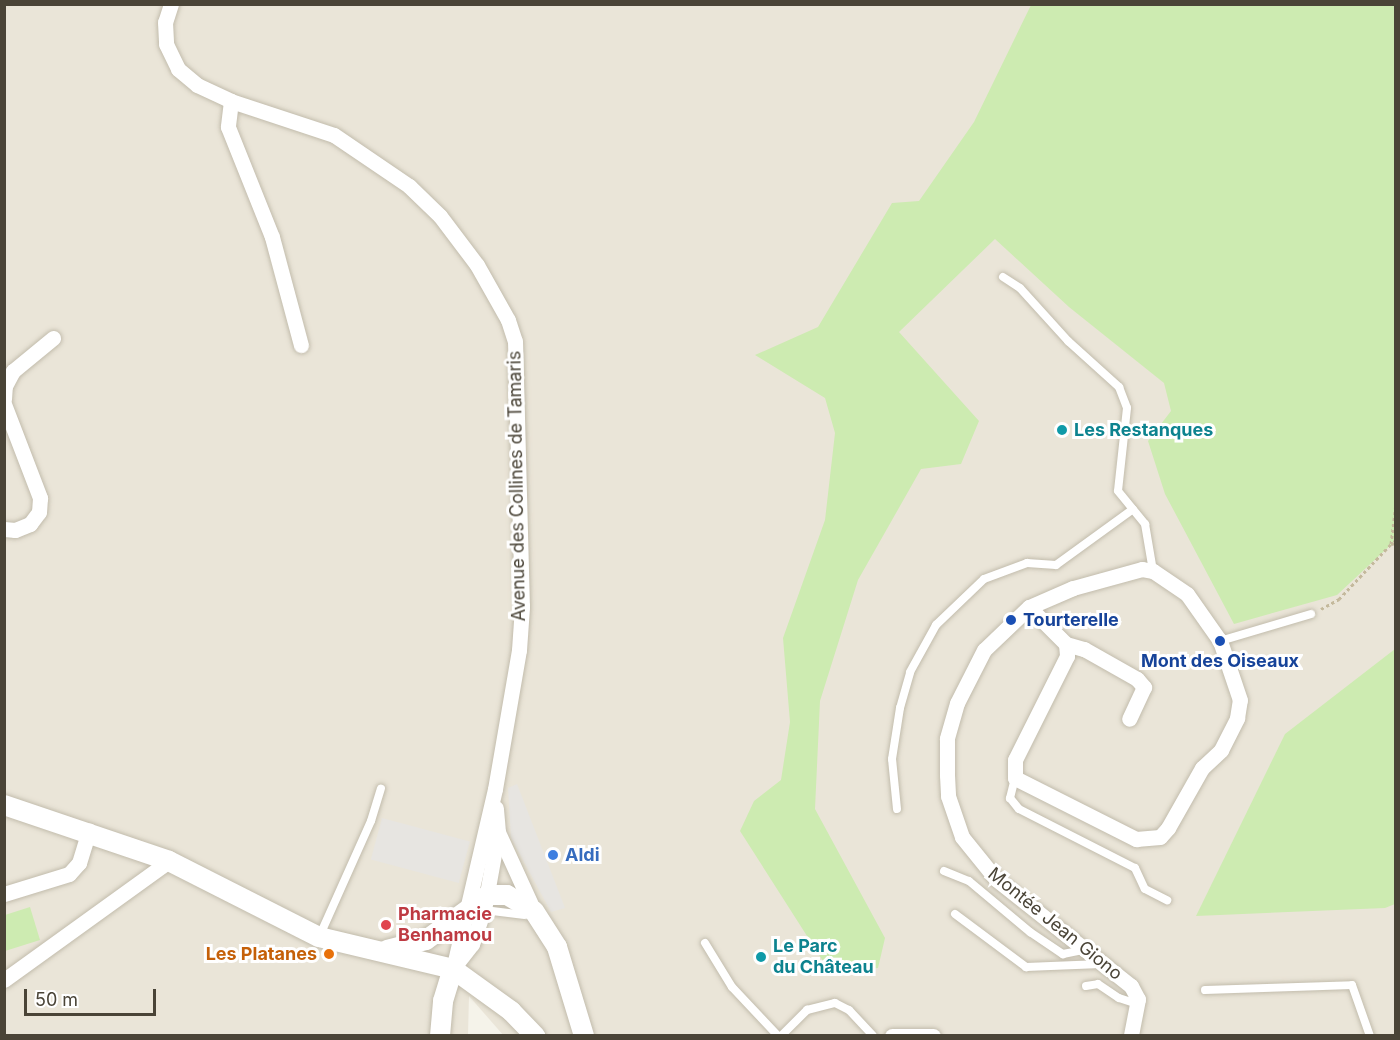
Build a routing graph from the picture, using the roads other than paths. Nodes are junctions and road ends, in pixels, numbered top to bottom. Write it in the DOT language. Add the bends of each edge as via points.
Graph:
graph roads {
  1 [pos="171,4"];
  2 [pos="231,101"];
  3 [pos="1003,277"];
  4 [pos="53,338"];
  5 [pos="301,345"];
  6 [pos="4,399"];
  7 [pos="4,404"];
  8 [pos="1133,509"];
  9 [pos="4,529"];
  10 [pos="1153,570"];
  11 [pos="1029,607"];
  12 [pos="1311,614"];
  13 [pos="1220,641"];
  14 [pos="1066,644"];
  15 [pos="1129,719"];
  16 [pos="1015,778"];
  17 [pos="381,789"];
  18 [pos="495,789"];
  19 [pos="4,805"];
  20 [pos="897,809"];
  21 [pos="89,831"];
  22 [pos="498,832"];
  23 [pos="169,861"];
  24 [pos="944,870"];
  25 [pos="4,894"];
  26 [pos="1167,900"];
  27 [pos="477,908"];
  28 [pos="534,911"];
  29 [pos="955,914"];
  30 [pos="546,929"];
  31 [pos="319,937"];
  32 [pos="705,943"];
  33 [pos="1084,950"];
  34 [pos="378,951"];
  35 [pos="1103,964"];
  36 [pos="453,969"];
  37 [pos="4,980"];
  38 [pos="1086,986"];
  39 [pos="1205,990"];
  40 [pos="1138,1004"];
  41 [pos="440,1035"];
  42 [pos="535,1035"];
  43 [pos="584,1035"];
  44 [pos="779,1035"];
  45 [pos="873,1035"];
  46 [pos="892,1035"];
  47 [pos="933,1035"];
  48 [pos="1131,1035"];
  49 [pos="1370,1035"];
  1 -- 2 [label="street, Avenue des Collines de Tamaris" via="165,22 166,44 178,69 197,85"];
  2 -- 5 [label="street" via="228,127 272,237"];
  2 -- 18 [label="street, Avenue des Collines de Tamaris" via="334,135 409,186 459,238 508,320 518,362 522,607 512,699"];
  3 -- 8 [label="lane" via="1020,288 1068,341 1119,387 1127,408 1118,491"];
  4 -- 6 [label="street" via="13,371 5,386"];
  7 -- 9 [label="street" via="40,498 39,512 30,524 15,530"];
  8 -- 10 [label="lane" via="1145,524"];
  8 -- 20 [label="lane" via="1056,565 1027,564 984,579 936,625 910,672 900,708 892,759"];
  10 -- 11 [label="street, Montée Jean Giono" via="1130,570"];
  10 -- 13 [label="street" via="1187,594"];
  11 -- 14 [label="street"];
  11 -- 33 [label="street, Montée Jean Giono" via="984,651 957,703 947,739 948,796 962,837 976,858 1010,892"];
  12 -- 13 [label="lane"];
  13 -- 16 [label="street" via="1239,693 1237,718 1221,750 1202,768 1160,837 1136,839 1120,833"];
  14 -- 15 [label="street" via="1084,648 1144,687"];
  14 -- 16 [label="street" via="1067,656 1015,760"];
  16 -- 26 [label="lane" via="1010,798 1019,809 1135,868 1145,889"];
  17 -- 31 [label="lane" via="371,821"];
  18 -- 22 [label="street, Avenue des Collines de Tamaris"];
  18 -- 27 [label="street, Avenue des Collines de Tamaris"];
  19 -- 21 [label="street"];
  21 -- 23 [label="street"];
  21 -- 25 [label="street" via="79,863 69,874"];
  22 -- 27 [label="street, Avenue des Collines de Tamaris"];
  22 -- 28 [label="street, Avenue des Collines de Tamaris"];
  23 -- 31 [label="street"];
  23 -- 37 [label="street"];
  24 -- 33 [label="lane" via="969,881 1063,954"];
  27 -- 28 [label="street" via="507,896"];
  27 -- 30 [label="lane" via="523,914"];
  27 -- 34 [label="street" via="426,940"];
  27 -- 36 [label="street, Avenue des Collines de Tamaris"];
  28 -- 30 [label="street"];
  29 -- 35 [label="lane" via="1026,967"];
  30 -- 43 [label="street" via="557,947"];
  31 -- 34 [label="street"];
  32 -- 44 [label="lane" via="732,987"];
  33 -- 35 [label="street, Montée Jean Giono"];
  34 -- 36 [label="street"];
  35 -- 40 [label="street, Montée Jean Giono" via="1131,986"];
  36 -- 41 [label="street" via="443,1001"];
  36 -- 42 [label="street" via="476,983"];
  38 -- 40 [label="lane" via="1098,984 1119,998"];
  39 -- 49 [label="lane" via="1352,986"];
  40 -- 48 [label="street"];
  44 -- 45 [label="lane" via="807,1010 836,1003 849,1010"];
  46 -- 47 [label="street"];
}
